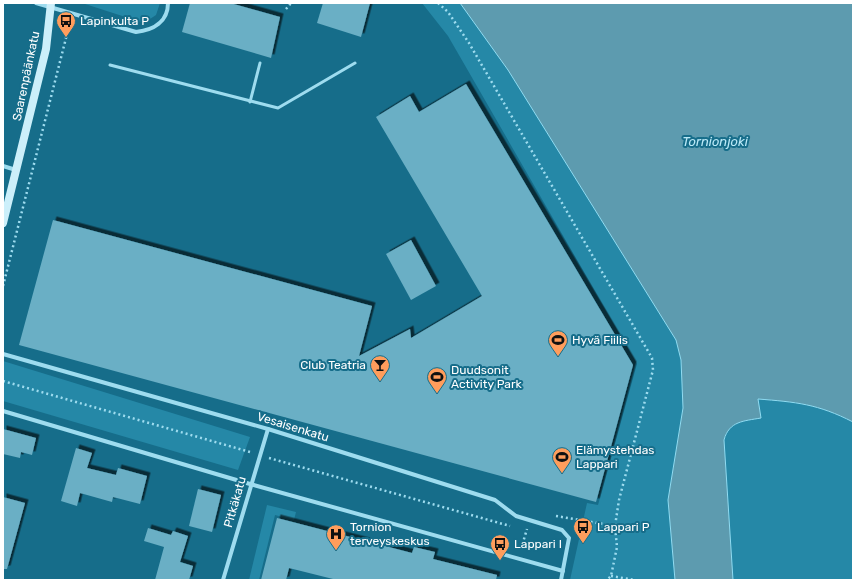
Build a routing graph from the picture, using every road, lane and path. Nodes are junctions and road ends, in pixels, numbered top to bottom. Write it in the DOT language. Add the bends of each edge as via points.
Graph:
graph roads {
  1 [pos="36,3"];
  2 [pos="168,3"];
  3 [pos="291,3"];
  4 [pos="438,3"];
  5 [pos="51,5"];
  6 [pos="286,10"];
  7 [pos="68,11"];
  8 [pos="260,63"];
  9 [pos="356,63"];
  10 [pos="110,65"];
  11 [pos="250,102"];
  12 [pos="3,166"];
  13 [pos="17,170"];
  14 [pos="3,223"];
  15 [pos="3,286"];
  16 [pos="3,354"];
  17 [pos="3,411"];
  18 [pos="268,429"];
  19 [pos="250,484"];
  20 [pos="571,519"];
  21 [pos="614,526"];
  22 [pos="563,571"];
  23 [pos="611,576"];
  24 [pos="223,580"];
  25 [pos="561,580"];
  26 [pos="607,580"];
  27 [pos="636,580"];
  1 -- 5 [label="street"];
  2 -- 7 [label="street" via="168,10 160,24 136,32"];
  3 -- 6 [label="path"];
  4 -- 21 [label="path" via="448,12 469,43 652,358 653,370"];
  5 -- 7 [label="street"];
  5 -- 13 [label="street, Saarenpäänkatu" via="46,49"];
  7 -- 15 [label="path" via="66,38"];
  8 -- 11 [label="lane"];
  9 -- 11 [label="lane" via="278,108"];
  10 -- 11 [label="lane"];
  12 -- 13 [label="street"];
  13 -- 14 [label="street, Saarenpäänkatu"];
  16 -- 18 [label="street, Vesaisenkatu"];
  17 -- 19 [label="street"];
  18 -- 19 [label="street, Pitkäkatu"];
  18 -- 22 [label="street, Vesaisenkatu" via="495,500 516,516 562,530 569,538"];
  19 -- 22 [label="street"];
  19 -- 24 [label="street, Pitkäkatu"];
  20 -- 21 [label="path"];
  21 -- 23 [label="path" via="617,547"];
  22 -- 25 [label="street"];
  23 -- 26 [label="path"];
  23 -- 27 [label="path"];
}
